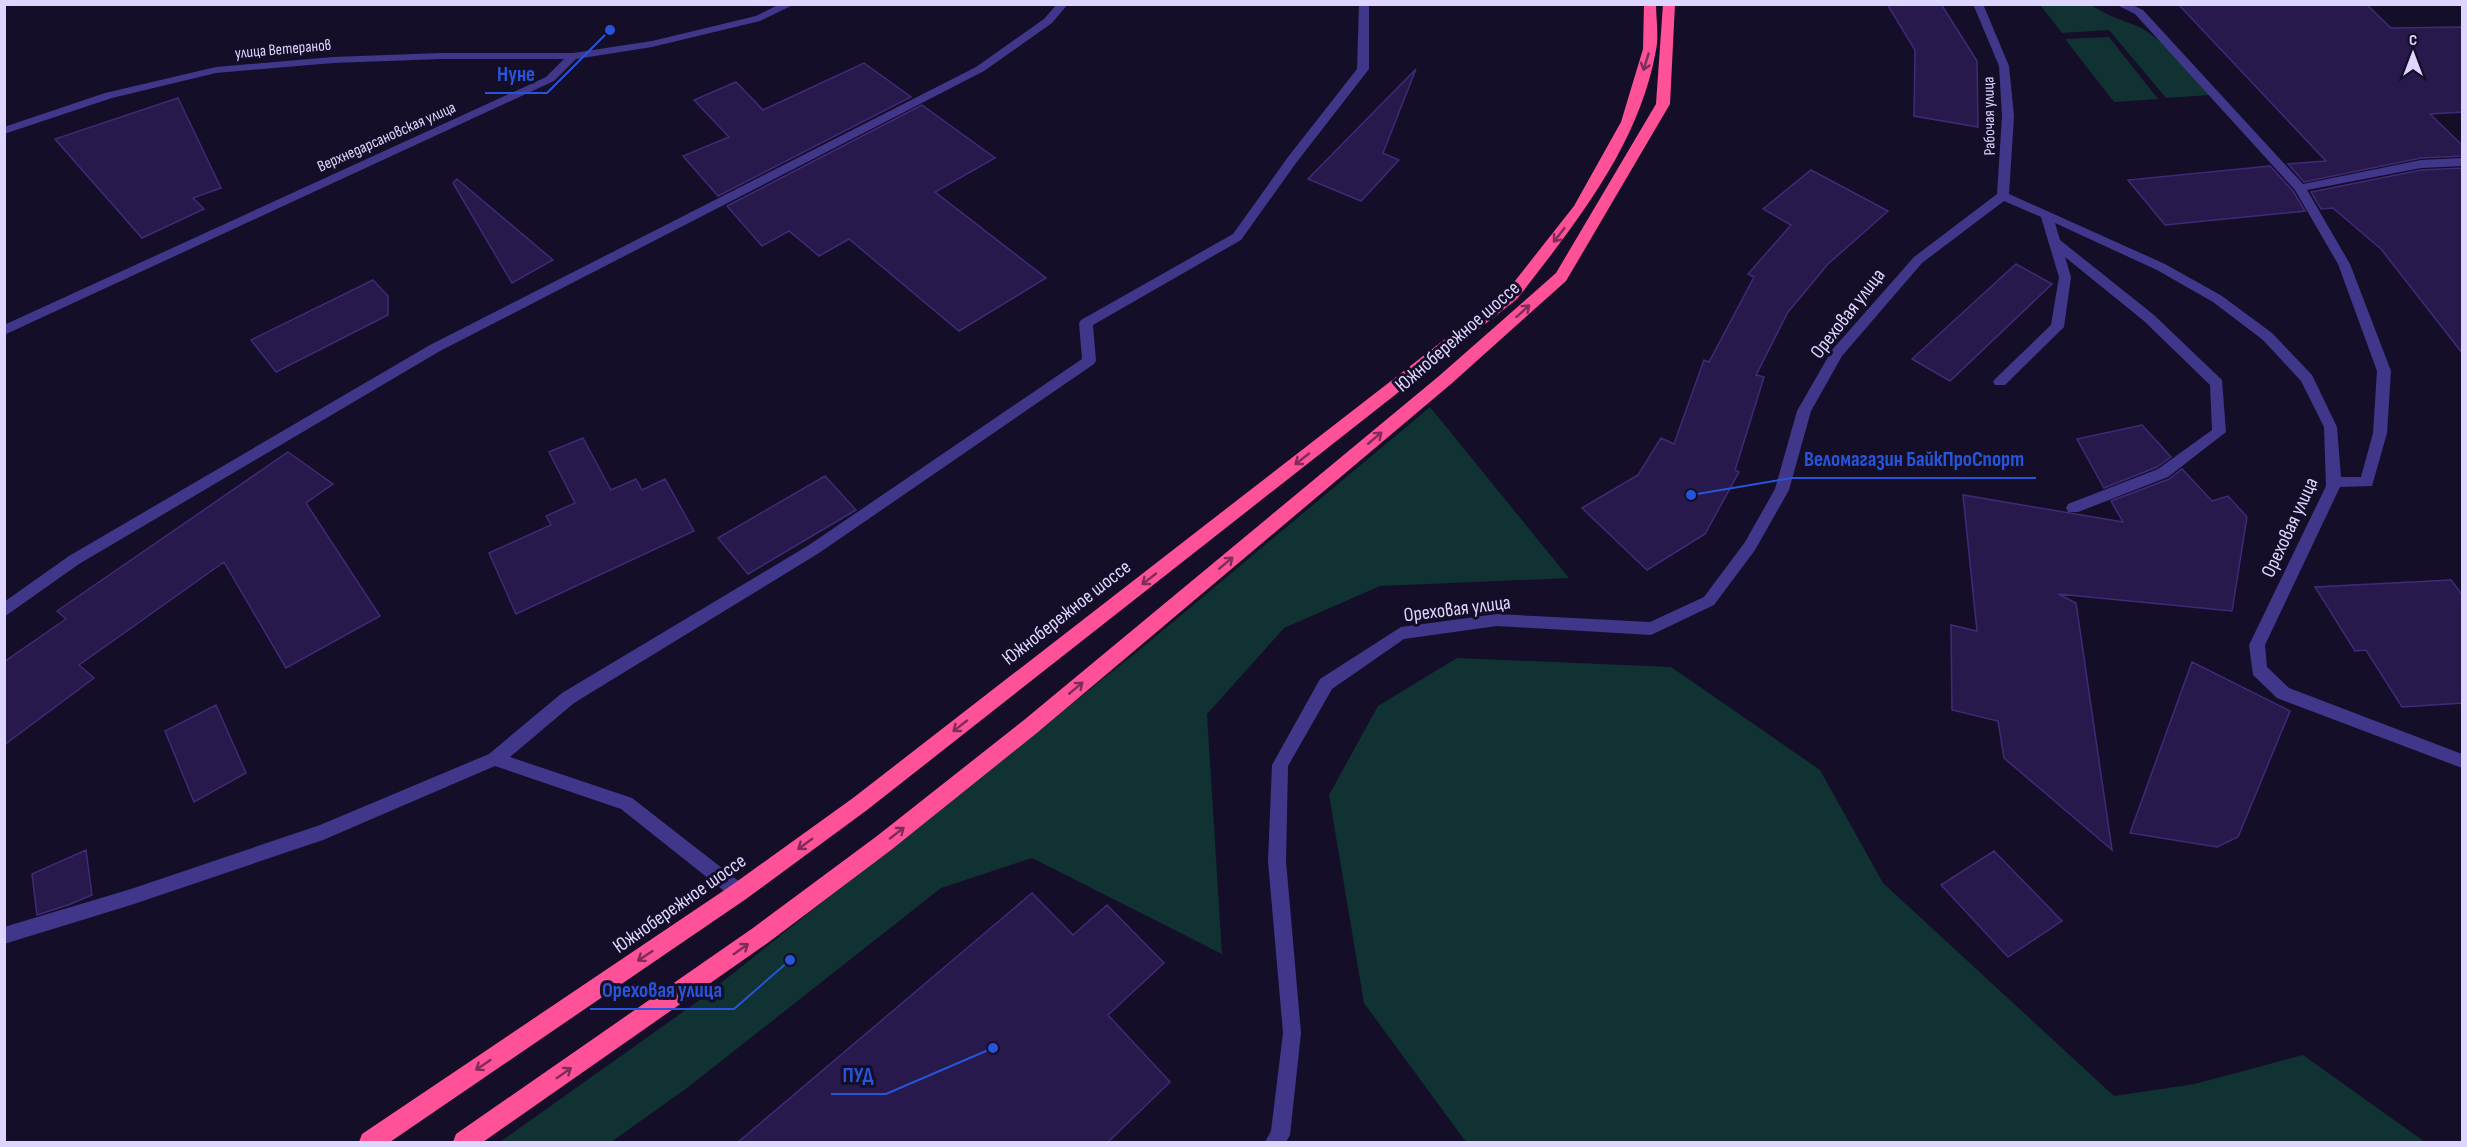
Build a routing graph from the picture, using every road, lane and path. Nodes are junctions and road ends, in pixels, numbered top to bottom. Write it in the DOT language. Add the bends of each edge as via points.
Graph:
graph roads {
  1 [pos="790,4"];
  2 [pos="1063,4"];
  3 [pos="1364,4"];
  4 [pos="1650,4"];
  5 [pos="1669,4"];
  6 [pos="2120,4"];
  7 [pos="1978,6"];
  8 [pos="573,57"];
  9 [pos="4,131"];
  10 [pos="2463,162"];
  11 [pos="2300,188"];
  12 [pos="2003,196"];
  13 [pos="2047,216"];
  14 [pos="2054,242"];
  15 [pos="4,331"];
  16 [pos="2000,382"];
  17 [pos="2334,482"];
  18 [pos="2073,508"];
  19 [pos="4,611"];
  20 [pos="495,759"];
  21 [pos="2463,761"];
  22 [pos="739,892"];
  23 [pos="4,936"];
  24 [pos="370,1143"];
  25 [pos="464,1143"];
  26 [pos="1275,1143"];
  1 -- 8 [label="street" via="760,18 652,44"];
  2 -- 19 [label="street" via="1048,21 980,69 435,348 74,560"];
  3 -- 20 [label="street" via="1363,69 1236,237 1086,323 1089,361 814,549 568,698"];
  4 -- 22 [label="highway, Южнобережное шоссе, one-way" via="1650,50 1628,122 1580,208 1512,295 869,797"];
  25 -- 5 [label="highway, Южнобережное шоссе, one-way" via="859,862 1031,726 1445,380 1561,277 1662,104"];
  6 -- 11 [label="street" via="2139,12"];
  7 -- 12 [label="street, Рабочая улица" via="2004,66 2008,116"];
  8 -- 9 [label="street, улица Ветеранов" via="500,54 333,60 216,70 109,95"];
  8 -- 15 [label="street, Верхнедарсановская улица" via="550,79"];
  10 -- 11 [label="street" via="2421,164"];
  11 -- 17 [label="street" via="2344,264 2384,371 2380,433 2367,482"];
  12 -- 13 [label="street, Ореховая улица"];
  12 -- 26 [label="street, Ореховая улица" via="1918,260 1837,353 1804,411 1782,490 1750,546 1708,601 1651,629 1497,620 1401,633 1326,684 1280,765 1277,861 1292,1033 1280,1135"];
  13 -- 14 [label="street"];
  13 -- 17 [label="street, Ореховая улица" via="2179,274 2245,317 2286,353 2323,409 2334,440"];
  14 -- 16 [label="street" via="2065,277 2057,327"];
  14 -- 18 [label="street" via="2149,318 2217,383 2219,432 2163,473"];
  17 -- 21 [label="street, Ореховая улица" via="2257,645 2259,670 2283,693"];
  20 -- 22 [label="street" via="626,803"];
  20 -- 23 [label="street" via="323,832"];
  22 -- 24 [label="highway, Южнобережное шоссе, one-way"];
}
